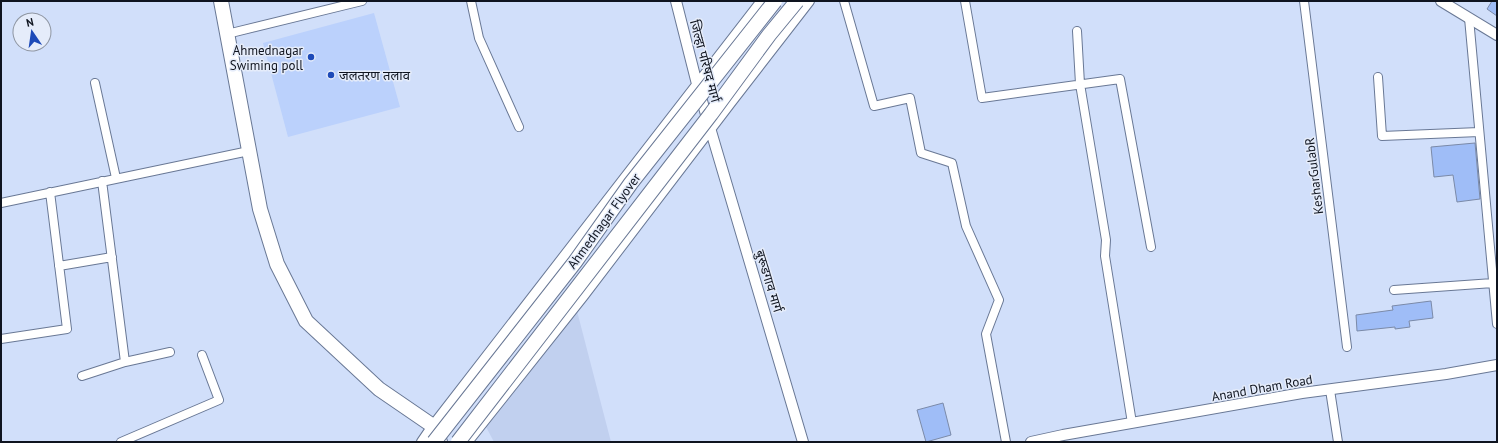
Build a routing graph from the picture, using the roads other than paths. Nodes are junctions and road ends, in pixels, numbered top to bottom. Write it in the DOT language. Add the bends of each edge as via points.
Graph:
graph roads {
  1 [pos="221,1"];
  2 [pos="362,1"];
  3 [pos="471,1"];
  4 [pos="676,1"];
  5 [pos="762,1"];
  6 [pos="775,1"];
  7 [pos="797,1"];
  8 [pos="809,1"];
  9 [pos="844,1"];
  10 [pos="965,1"];
  11 [pos="1304,1"];
  12 [pos="1441,1"];
  13 [pos="1469,18"];
  14 [pos="1077,31"];
  15 [pos="227,34"];
  16 [pos="1497,35"];
  17 [pos="1378,77"];
  18 [pos="95,83"];
  19 [pos="697,84"];
  20 [pos="1080,84"];
  21 [pos="519,128"];
  22 [pos="710,128"];
  23 [pos="1479,132"];
  24 [pos="249,151"];
  25 [pos="116,178"];
  26 [pos="102,181"];
  27 [pos="50,192"];
  28 [pos="1,202"];
  29 [pos="1151,247"];
  30 [pos="112,257"];
  31 [pos="59,266"];
  32 [pos="1493,283"];
  33 [pos="1394,290"];
  34 [pos="1497,324"];
  35 [pos="1,339"];
  36 [pos="1347,347"];
  37 [pos="170,352"];
  38 [pos="202,355"];
  39 [pos="125,362"];
  40 [pos="1497,365"];
  41 [pos="82,376"];
  42 [pos="1330,390"];
  43 [pos="1132,423"];
  44 [pos="432,426"];
  45 [pos="467,441"];
  46 [pos="121,442"];
  47 [pos="422,442"];
  48 [pos="434,442"];
  49 [pos="440,442"];
  50 [pos="803,442"];
  51 [pos="1006,442"];
  52 [pos="1031,442"];
  53 [pos="1338,442"];
  1 -- 15 [label="highway"];
  2 -- 15 [label="street"];
  3 -- 21 [label="street" via="479,38"];
  4 -- 19 [label="street, जिल्हा परिषद मार्ग"];
  5 -- 19 [label="street"];
  6 -- 48 [label="highway, Ahmednagar Flyover, bridge" via="631,183 575,262"];
  7 -- 45 [label="highway, Ahmednagar Flyover, bridge"];
  8 -- 22 [label="street"];
  9 -- 51 [label="street" via="874,106 910,98 921,153 952,163 966,226 999,300 986,334"];
  10 -- 20 [label="street" via="982,98"];
  11 -- 36 [label="street, KesharGulabR"];
  12 -- 13 [label="street"];
  13 -- 16 [label="street"];
  13 -- 23 [label="street"];
  14 -- 20 [label="street"];
  15 -- 24 [label="highway"];
  17 -- 23 [label="street" via="1382,136"];
  18 -- 25 [label="street"];
  19 -- 22 [label="street, जिल्हा परिषद मार्ग"];
  19 -- 44 [label="street"];
  20 -- 29 [label="street" via="1120,79"];
  20 -- 43 [label="street" via="1106,240 1105,256"];
  22 -- 45 [label="street" via="583,296"];
  22 -- 50 [label="street, बुरूडगाव मार्ग"];
  23 -- 32 [label="street"];
  24 -- 25 [label="street"];
  24 -- 44 [label="highway" via="260,209 277,264 306,322 379,388"];
  25 -- 26 [label="street"];
  26 -- 27 [label="street"];
  26 -- 30 [label="street"];
  27 -- 28 [label="street"];
  27 -- 31 [label="street"];
  30 -- 31 [label="street"];
  30 -- 39 [label="street"];
  31 -- 35 [label="street" via="67,329"];
  32 -- 33 [label="street"];
  32 -- 34 [label="street"];
  37 -- 39 [label="street"];
  38 -- 46 [label="street" via="219,400"];
  39 -- 41 [label="street"];
  40 -- 42 [label="street, Anand Dham Road"];
  42 -- 43 [label="street, Anand Dham Road"];
  42 -- 53 [label="street"];
  43 -- 52 [label="street, Anand Dham Road"];
  44 -- 47 [label="street"];
  44 -- 49 [label="highway"];
}
